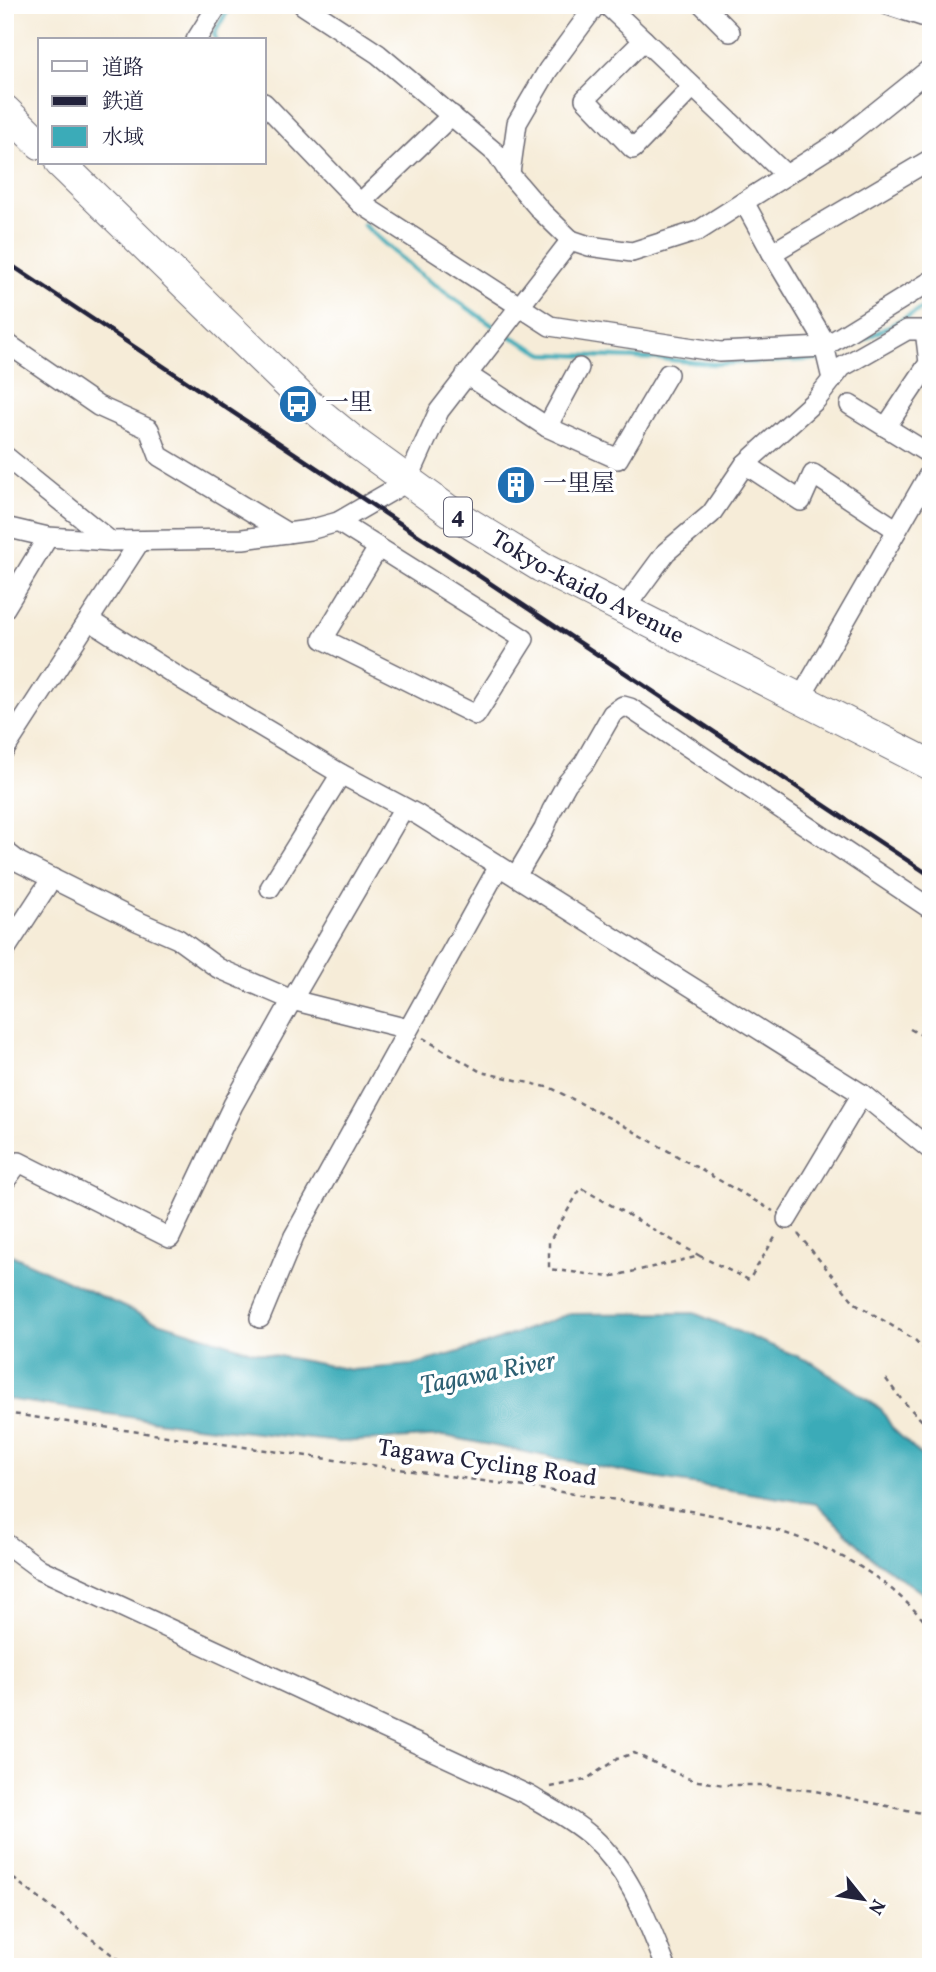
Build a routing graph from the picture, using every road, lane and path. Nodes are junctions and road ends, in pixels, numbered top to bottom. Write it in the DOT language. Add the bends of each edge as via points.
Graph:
graph roads {
  1 [pos="218,5"];
  2 [pos="303,5"];
  3 [pos="596,5"];
  4 [pos="607,5"];
  5 [pos="703,5"];
  6 [pos="888,5"];
  7 [pos="931,19"];
  8 [pos="730,32"];
  9 [pos="201,38"];
  10 [pos="644,40"];
  11 [pos="931,68"];
  12 [pos="693,86"];
  13 [pos="266,105"];
  14 [pos="5,110"];
  15 [pos="452,115"];
  16 [pos="38,142"];
  17 [pos="931,159"];
  18 [pos="61,164"];
  19 [pos="510,173"];
  20 [pos="786,175"];
  21 [pos="744,202"];
  22 [pos="360,203"];
  23 [pos="571,240"];
  24 [pos="772,253"];
  25 [pos="931,281"];
  26 [pos="519,307"];
  27 [pos="928,330"];
  28 [pos="5,342"];
  29 [pos="825,349"];
  30 [pos="579,368"];
  31 [pos="466,374"];
  32 [pos="668,374"];
  33 [pos="832,376"];
  34 [pos="850,405"];
  35 [pos="547,427"];
  36 [pos="886,427"];
  37 [pos="931,455"];
  38 [pos="5,456"];
  39 [pos="745,464"];
  40 [pos="931,471"];
  41 [pos="407,482"];
  42 [pos="338,522"];
  43 [pos="5,527"];
  44 [pos="897,530"];
  45 [pos="287,533"];
  46 [pos="48,537"];
  47 [pos="110,541"];
  48 [pos="140,541"];
  49 [pos="378,548"];
  50 [pos="5,608"];
  51 [pos="624,609"];
  52 [pos="89,620"];
  53 [pos="800,699"];
  54 [pos="5,749"];
  55 [pos="931,765"];
  56 [pos="341,774"];
  57 [pos="403,809"];
  58 [pos="5,851"];
  59 [pos="499,866"];
  60 [pos="516,876"];
  61 [pos="52,878"];
  62 [pos="270,888"];
  63 [pos="931,909"];
  64 [pos="5,950"];
  65 [pos="292,1000"];
  66 [pos="408,1029"];
  67 [pos="910,1029"];
  68 [pos="931,1040"];
  69 [pos="862,1094"];
  70 [pos="931,1150"];
  71 [pos="5,1181"];
  72 [pos="787,1219"];
  73 [pos="700,1256"];
  74 [pos="260,1318"];
  75 [pos="931,1356"];
  76 [pos="886,1379"];
  77 [pos="5,1413"];
  78 [pos="931,1430"];
  79 [pos="5,1543"];
  80 [pos="931,1629"];
  81 [pos="528,1796"];
  82 [pos="931,1815"];
  83 [pos="5,1872"];
  84 [pos="162,1967"];
  85 [pos="666,1967"];
  1 -- 9 [label="street"];
  2 -- 15 [label="street" via="378,54"];
  3 -- 19 [label="street" via="548,70 517,123"];
  4 -- 10 [label="street"];
  5 -- 8 [label="street"];
  6 -- 7 [label="street"];
  10 -- 12 [label="street"];
  10 -- 12 [label="street" via="585,99 633,149"];
  11 -- 20 [label="street" via="840,141"];
  12 -- 20 [label="street"];
  13 -- 22 [label="street"];
  14 -- 16 [label="highway"];
  15 -- 19 [label="street" via="497,153"];
  15 -- 22 [label="street"];
  17 -- 24 [label="street"];
  18 -- 41 [label="highway, Tokyo-kaido Avenue / 4" via="306,402"];
  19 -- 23 [label="street"];
  20 -- 21 [label="street"];
  21 -- 23 [label="street" via="698,231 632,252"];
  21 -- 24 [label="street"];
  22 -- 26 [label="street"];
  23 -- 26 [label="street"];
  24 -- 29 [label="street"];
  25 -- 29 [label="street"];
  26 -- 29 [label="street" via="550,326 720,352"];
  26 -- 31 [label="street"];
  27 -- 33 [label="street" via="907,330"];
  27 -- 36 [label="street" via="929,363"];
  28 -- 45 [label="street" via="98,406 149,429 159,456"];
  29 -- 33 [label="street"];
  30 -- 35 [label="street"];
  31 -- 35 [label="street"];
  31 -- 41 [label="street" via="439,411"];
  32 -- 35 [label="street" via="618,460"];
  33 -- 39 [label="street" via="816,400"];
  34 -- 36 [label="street"];
  36 -- 37 [label="street"];
  38 -- 47 [label="street"];
  39 -- 44 [label="street" via="801,500 813,474"];
  39 -- 51 [label="street" via="710,514 666,552"];
  40 -- 44 [label="street"];
  41 -- 42 [label="street"];
  41 -- 51 [label="highway, Tokyo-kaido Avenue / 4" via="541,567"];
  42 -- 45 [label="street"];
  42 -- 49 [label="street"];
  43 -- 46 [label="street"];
  44 -- 53 [label="street"];
  45 -- 48 [label="street" via="243,539"];
  46 -- 47 [label="street"];
  46 -- 50 [label="street"];
  47 -- 48 [label="street"];
  48 -- 52 [label="street"];
  49 -- 49 [label="street" via="524,639 476,715 323,639"];
  51 -- 53 [label="highway, Tokyo-kaido Avenue / 4"];
  52 -- 54 [label="street"];
  52 -- 56 [label="street"];
  53 -- 55 [label="highway, Tokyo-kaido Avenue / 4"];
  56 -- 57 [label="street"];
  56 -- 62 [label="street"];
  57 -- 59 [label="street"];
  57 -- 65 [label="street"];
  58 -- 61 [label="street"];
  59 -- 60 [label="street"];
  59 -- 66 [label="street"];
  60 -- 63 [label="street" via="567,783 616,709 623,706"];
  60 -- 69 [label="street"];
  61 -- 64 [label="street"];
  61 -- 65 [label="street" via="178,939 218,968"];
  65 -- 66 [label="street"];
  65 -- 71 [label="street" via="233,1105 170,1238 19,1162"];
  66 -- 72 [label="path" via="481,1072 551,1088"];
  66 -- 74 [label="street" via="294,1236"];
  67 -- 68 [label="path"];
  69 -- 70 [label="street"];
  69 -- 72 [label="street"];
  72 -- 73 [label="path" via="749,1280"];
  72 -- 75 [label="path" via="855,1303 915,1340"];
  73 -- 73 [label="path" via="609,1277 549,1269 549,1242 582,1188"];
  76 -- 78 [label="path"];
  77 -- 80 [label="path, Tagawa Cycling Road" via="754,1522 824,1546 854,1562 880,1579"];
  79 -- 81 [label="street" via="40,1569"];
  81 -- 82 [label="path" via="585,1780 609,1763 634,1754 698,1781 815,1791"];
  81 -- 85 [label="street" via="591,1836 609,1854 637,1897"];
  83 -- 84 [label="path" via="119,1960"];
}
